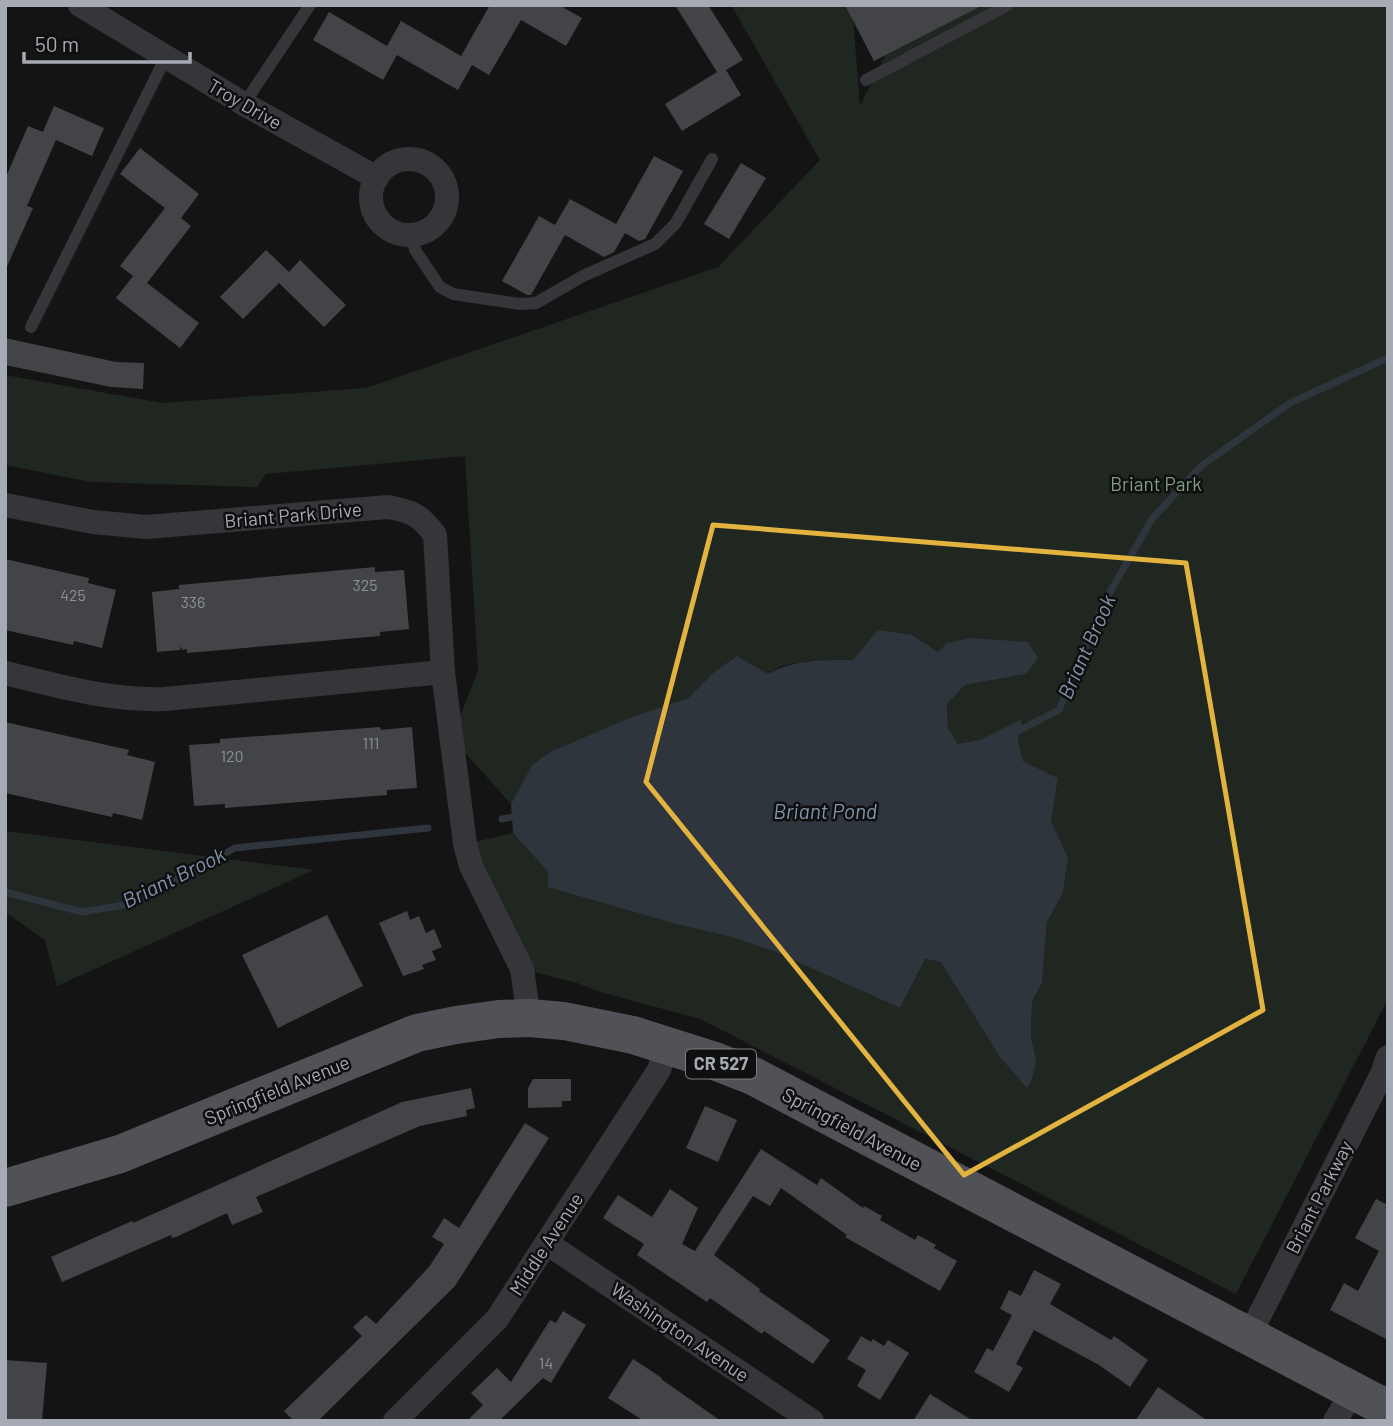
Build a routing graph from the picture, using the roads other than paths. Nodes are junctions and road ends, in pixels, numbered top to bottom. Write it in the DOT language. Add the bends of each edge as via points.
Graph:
graph roads {
  1 [pos="80,5"];
  2 [pos="310,5"];
  3 [pos="1008,5"];
  4 [pos="166,57"];
  5 [pos="866,80"];
  6 [pos="244,104"];
  7 [pos="712,159"];
  8 [pos="377,178"];
  9 [pos="413,235"];
  10 [pos="31,327"];
  11 [pos="5,505"];
  12 [pos="443,672"];
  13 [pos="5,673"];
  14 [pos="529,1018"];
  15 [pos="667,1046"];
  16 [pos="1388,1057"];
  17 [pos="5,1188"];
  18 [pos="548,1244"];
  19 [pos="1249,1336"];
  20 [pos="1344,1406"];
  21 [pos="1388,1409"];
  22 [pos="395,1421"];
  23 [pos="812,1421"];
  1 -- 4 [label="street, Troy Drive"];
  2 -- 6 [label="lane"];
  3 -- 5 [label="lane"];
  4 -- 6 [label="street, Troy Drive"];
  4 -- 10 [label="lane"];
  6 -- 8 [label="street, Troy Drive"];
  7 -- 9 [label="lane" via="676,223 655,244 536,303 453,294 440,288 415,250"];
  8 -- 9 [label="street" via="372,201 381,223"];
  8 -- 9 [label="street" via="396,162 408,159 433,167 442,177 447,188 444,214 426,232"];
  11 -- 12 [label="street, Briant Park Drive" via="146,527 388,507 408,511 423,519 435,534"];
  12 -- 13 [label="street" via="135,700"];
  12 -- 14 [label="street, Briant Park Drive" via="465,844 471,866 522,970"];
  14 -- 15 [label="main road, Springfield Avenue / CR 527" via="589,1025"];
  14 -- 17 [label="main road, Springfield Avenue / CR 527" via="499,1018 417,1033 120,1154"];
  15 -- 18 [label="street, Middle Avenue" via="659,1070"];
  15 -- 19 [label="main road, Springfield Avenue / CR 527" via="752,1076"];
  16 -- 19 [label="street, Briant Parkway"];
  18 -- 22 [label="street, Middle Avenue" via="497,1319"];
  18 -- 23 [label="street, Washington Avenue"];
  19 -- 20 [label="main road, Springfield Avenue / CR 527"];
  20 -- 21 [label="main road, Springfield Avenue / CR 527"];
}
